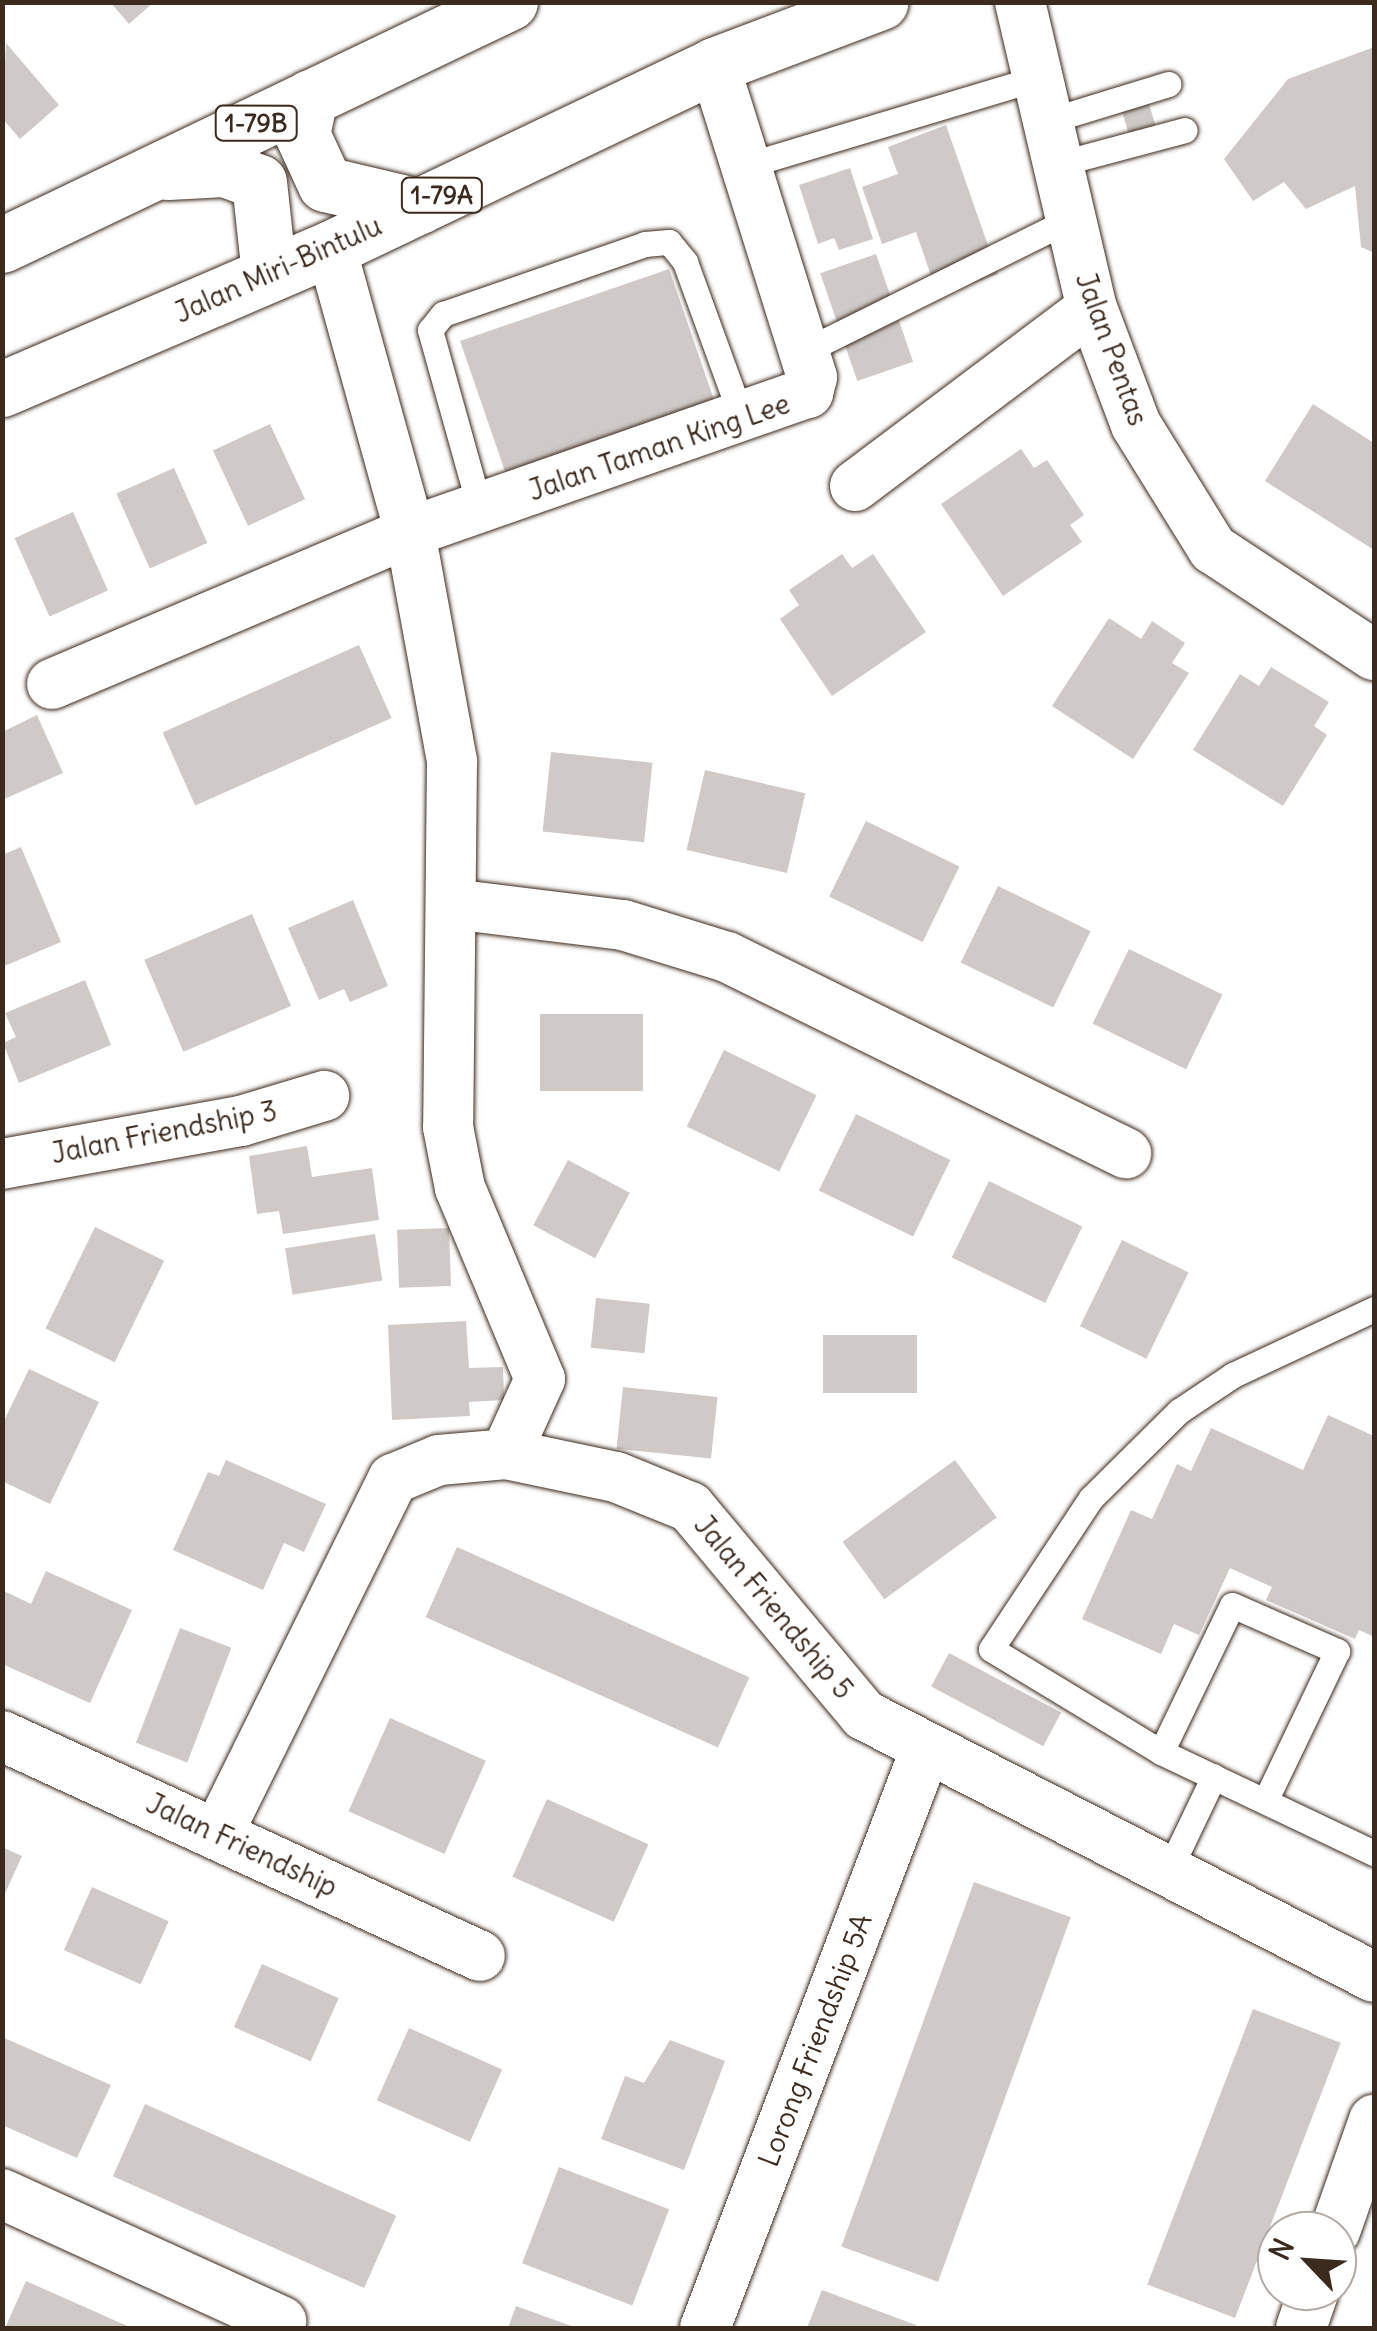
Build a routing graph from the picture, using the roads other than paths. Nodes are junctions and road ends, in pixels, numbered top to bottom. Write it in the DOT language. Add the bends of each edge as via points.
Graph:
graph roads {
  1 [pos="510,2"];
  2 [pos="881,2"];
  3 [pos="1020,2"];
  4 [pos="714,64"];
  5 [pos="1168,84"];
  6 [pos="310,97"];
  7 [pos="1048,121"];
  8 [pos="1184,130"];
  9 [pos="741,167"];
  10 [pos="150,173"];
  11 [pos="419,206"];
  12 [pos="1071,219"];
  13 [pos="2,245"];
  14 [pos="331,248"];
  15 [pos="269,274"];
  16 [pos="1092,308"];
  17 [pos="804,352"];
  18 [pos="2,390"];
  19 [pos="743,421"];
  20 [pos="855,486"];
  21 [pos="480,509"];
  22 [pos="410,532"];
  23 [pos="1374,655"];
  24 [pos="52,684"];
  25 [pos="452,904"];
  26 [pos="324,1096"];
  27 [pos="1126,1152"];
  28 [pos="2,1164"];
  29 [pos="1374,1309"];
  30 [pos="506,1454"];
  31 [pos="2,1736"];
  32 [pos="924,1751"];
  33 [pos="1162,1752"];
  34 [pos="1214,1776"];
  35 [pos="1265,1801"];
  36 [pos="218,1833"];
  37 [pos="1374,1853"];
  38 [pos="1168,1872"];
  39 [pos="480,1956"];
  40 [pos="1374,1977"];
  41 [pos="1374,2120"];
  42 [pos="2,2194"];
  43 [pos="1342,2211"];
  44 [pos="282,2321"];
  45 [pos="705,2328"];
  1 -- 6 [label="highway, 1-79B"];
  2 -- 4 [label="highway, Jalan Miri-Bintulu / 1-79A"];
  3 -- 7 [label="street, Jalan Pentas"];
  4 -- 9 [label="street, Jalan Taman King Lee"];
  4 -- 11 [label="highway, Jalan Miri-Bintulu / 1-79A"];
  5 -- 7 [label="lane"];
  6 -- 10 [label="highway, 1-79B"];
  6 -- 11 [label="highway" via="302,134 325,184"];
  7 -- 8 [label="lane"];
  7 -- 9 [label="lane"];
  7 -- 12 [label="street, Jalan Pentas"];
  9 -- 17 [label="street, Jalan Taman King Lee"];
  10 -- 13 [label="highway, 1-79B"];
  10 -- 15 [label="highway" via="225,170 259,182"];
  11 -- 14 [label="highway, Jalan Miri-Bintulu / 1-79A"];
  12 -- 16 [label="street, Jalan Pentas"];
  12 -- 17 [label="lane"];
  14 -- 15 [label="highway, Jalan Miri-Bintulu / 1-79A"];
  14 -- 22 [label="street"];
  15 -- 18 [label="highway, Jalan Miri-Bintulu / 1-79A"];
  16 -- 20 [label="street"];
  16 -- 23 [label="street, Jalan Pentas" via="1136,425 1213,549"];
  17 -- 19 [label="street, Jalan Taman King Lee" via="808,393"];
  19 -- 21 [label="street, Jalan Taman King Lee"];
  19 -- 21 [label="lane" via="686,262 668,242 645,244 443,314 430,330"];
  21 -- 22 [label="street, Jalan Taman King Lee"];
  22 -- 24 [label="street, Jalan Taman King Lee"];
  22 -- 25 [label="street" via="452,761"];
  25 -- 27 [label="street" via="623,925 727,957"];
  25 -- 30 [label="street" via="451,1142 460,1188 540,1379"];
  26 -- 28 [label="street, Jalan Friendship 3" via="241,1121"];
  29 -- 33 [label="lane" via="1233,1375 1179,1412 1091,1498 993,1637 996,1660"];
  30 -- 32 [label="street, Jalan Friendship 5" via="616,1477 690,1507 864,1715"];
  30 -- 36 [label="street, Jalan Friendship 5" via="439,1460 393,1479"];
  31 -- 36 [label="street, Jalan Friendship"];
  32 -- 38 [label="street, Jalan Friendship 5"];
  32 -- 45 [label="street, Lorong Friendship 5A"];
  33 -- 34 [label="lane"];
  33 -- 35 [label="lane" via="1232,1604 1337,1651"];
  34 -- 35 [label="lane"];
  34 -- 38 [label="lane"];
  35 -- 37 [label="lane"];
  36 -- 39 [label="street, Jalan Friendship"];
  38 -- 40 [label="street, Jalan Friendship 5"];
  41 -- 43 [label="street"];
  42 -- 44 [label="street"];
}
